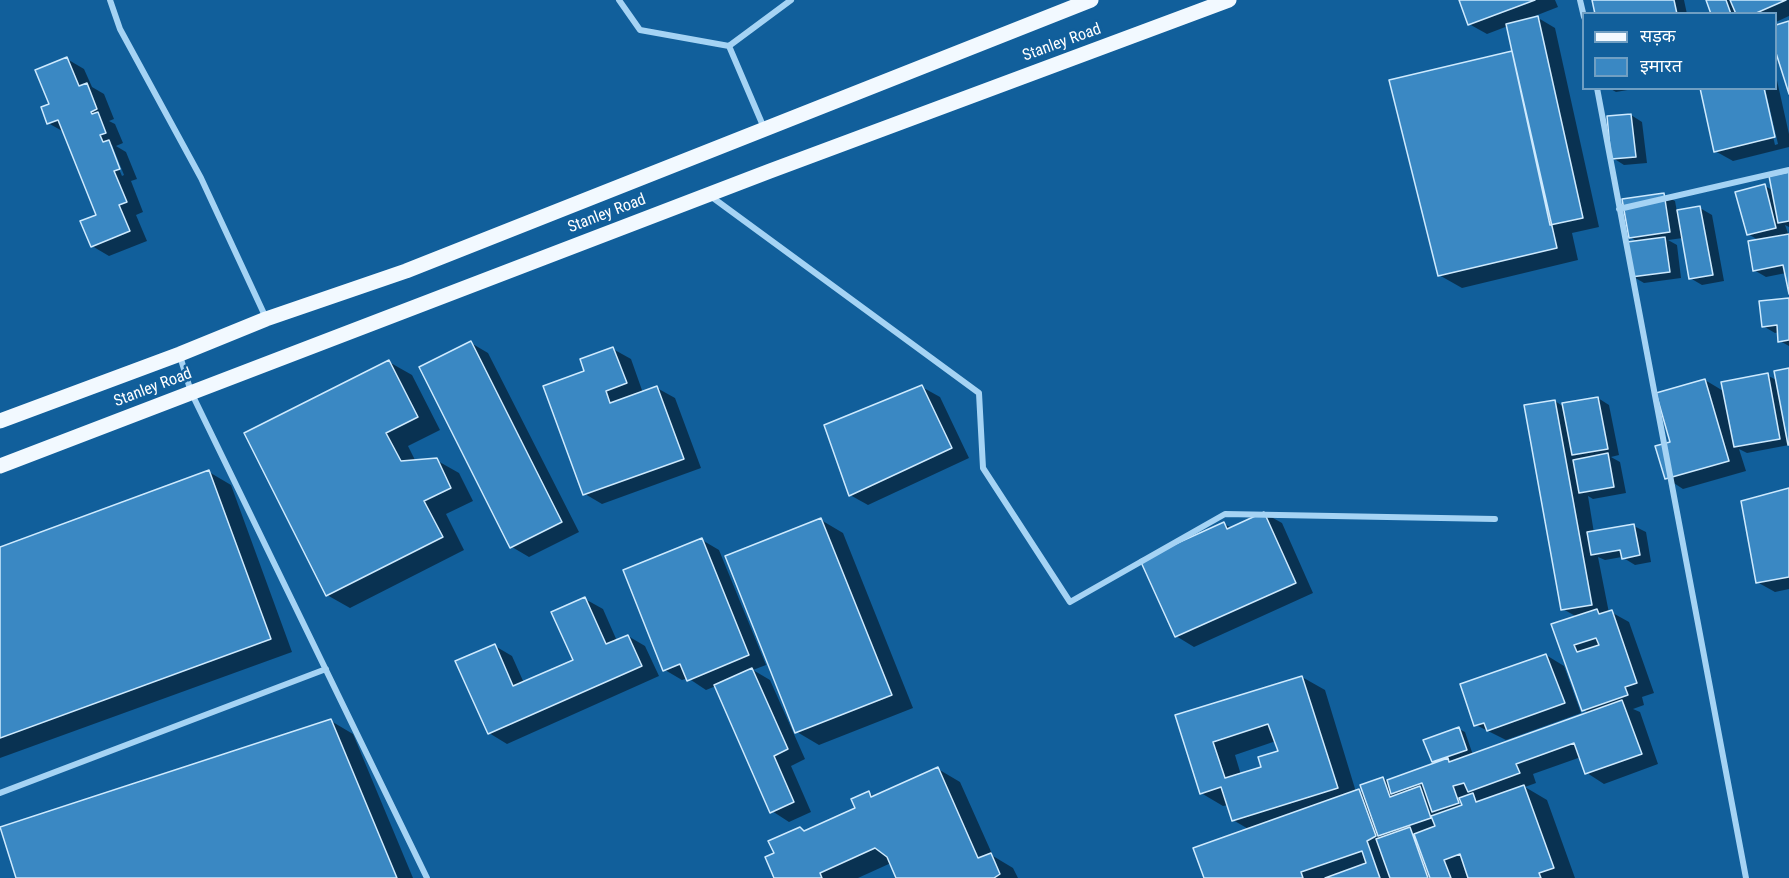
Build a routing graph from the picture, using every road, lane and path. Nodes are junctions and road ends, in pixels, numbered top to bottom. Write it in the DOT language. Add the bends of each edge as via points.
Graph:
graph roads {
  1 [pos="110,0"];
  2 [pos="619,0"];
  3 [pos="791,0"];
  4 [pos="1091,0"];
  5 [pos="1229,0"];
  6 [pos="729,46"];
  7 [pos="1597,90"];
  8 [pos="765,130"];
  9 [pos="1789,170"];
  10 [pos="708,195"];
  11 [pos="1619,209"];
  12 [pos="266,318"];
  13 [pos="180,354"];
  14 [pos="191,392"];
  15 [pos="0,421"];
  16 [pos="0,466"];
  17 [pos="1495,519"];
  18 [pos="326,669"];
  19 [pos="0,793"];
  20 [pos="427,878"];
  21 [pos="1746,878"];
  1 -- 12 [label="street" via="120,29 201,178"];
  2 -- 6 [label="street" via="640,30"];
  3 -- 6 [label="street"];
  4 -- 8 [label="main road, Stanley Road"];
  5 -- 10 [label="main road, Stanley Road"];
  6 -- 8 [label="street"];
  7 -- 11 [label="street"];
  8 -- 12 [label="main road, Stanley Road" via="406,271"];
  9 -- 11 [label="street"];
  10 -- 14 [label="main road, Stanley Road"];
  10 -- 17 [label="street" via="979,393 983,468 1070,602 1225,514"];
  11 -- 21 [label="street"];
  12 -- 13 [label="main road, Stanley Road"];
  13 -- 14 [label="street"];
  13 -- 15 [label="main road, Stanley Road"];
  14 -- 16 [label="main road, Stanley Road"];
  14 -- 18 [label="street"];
  18 -- 19 [label="street"];
  18 -- 20 [label="street"];
}
